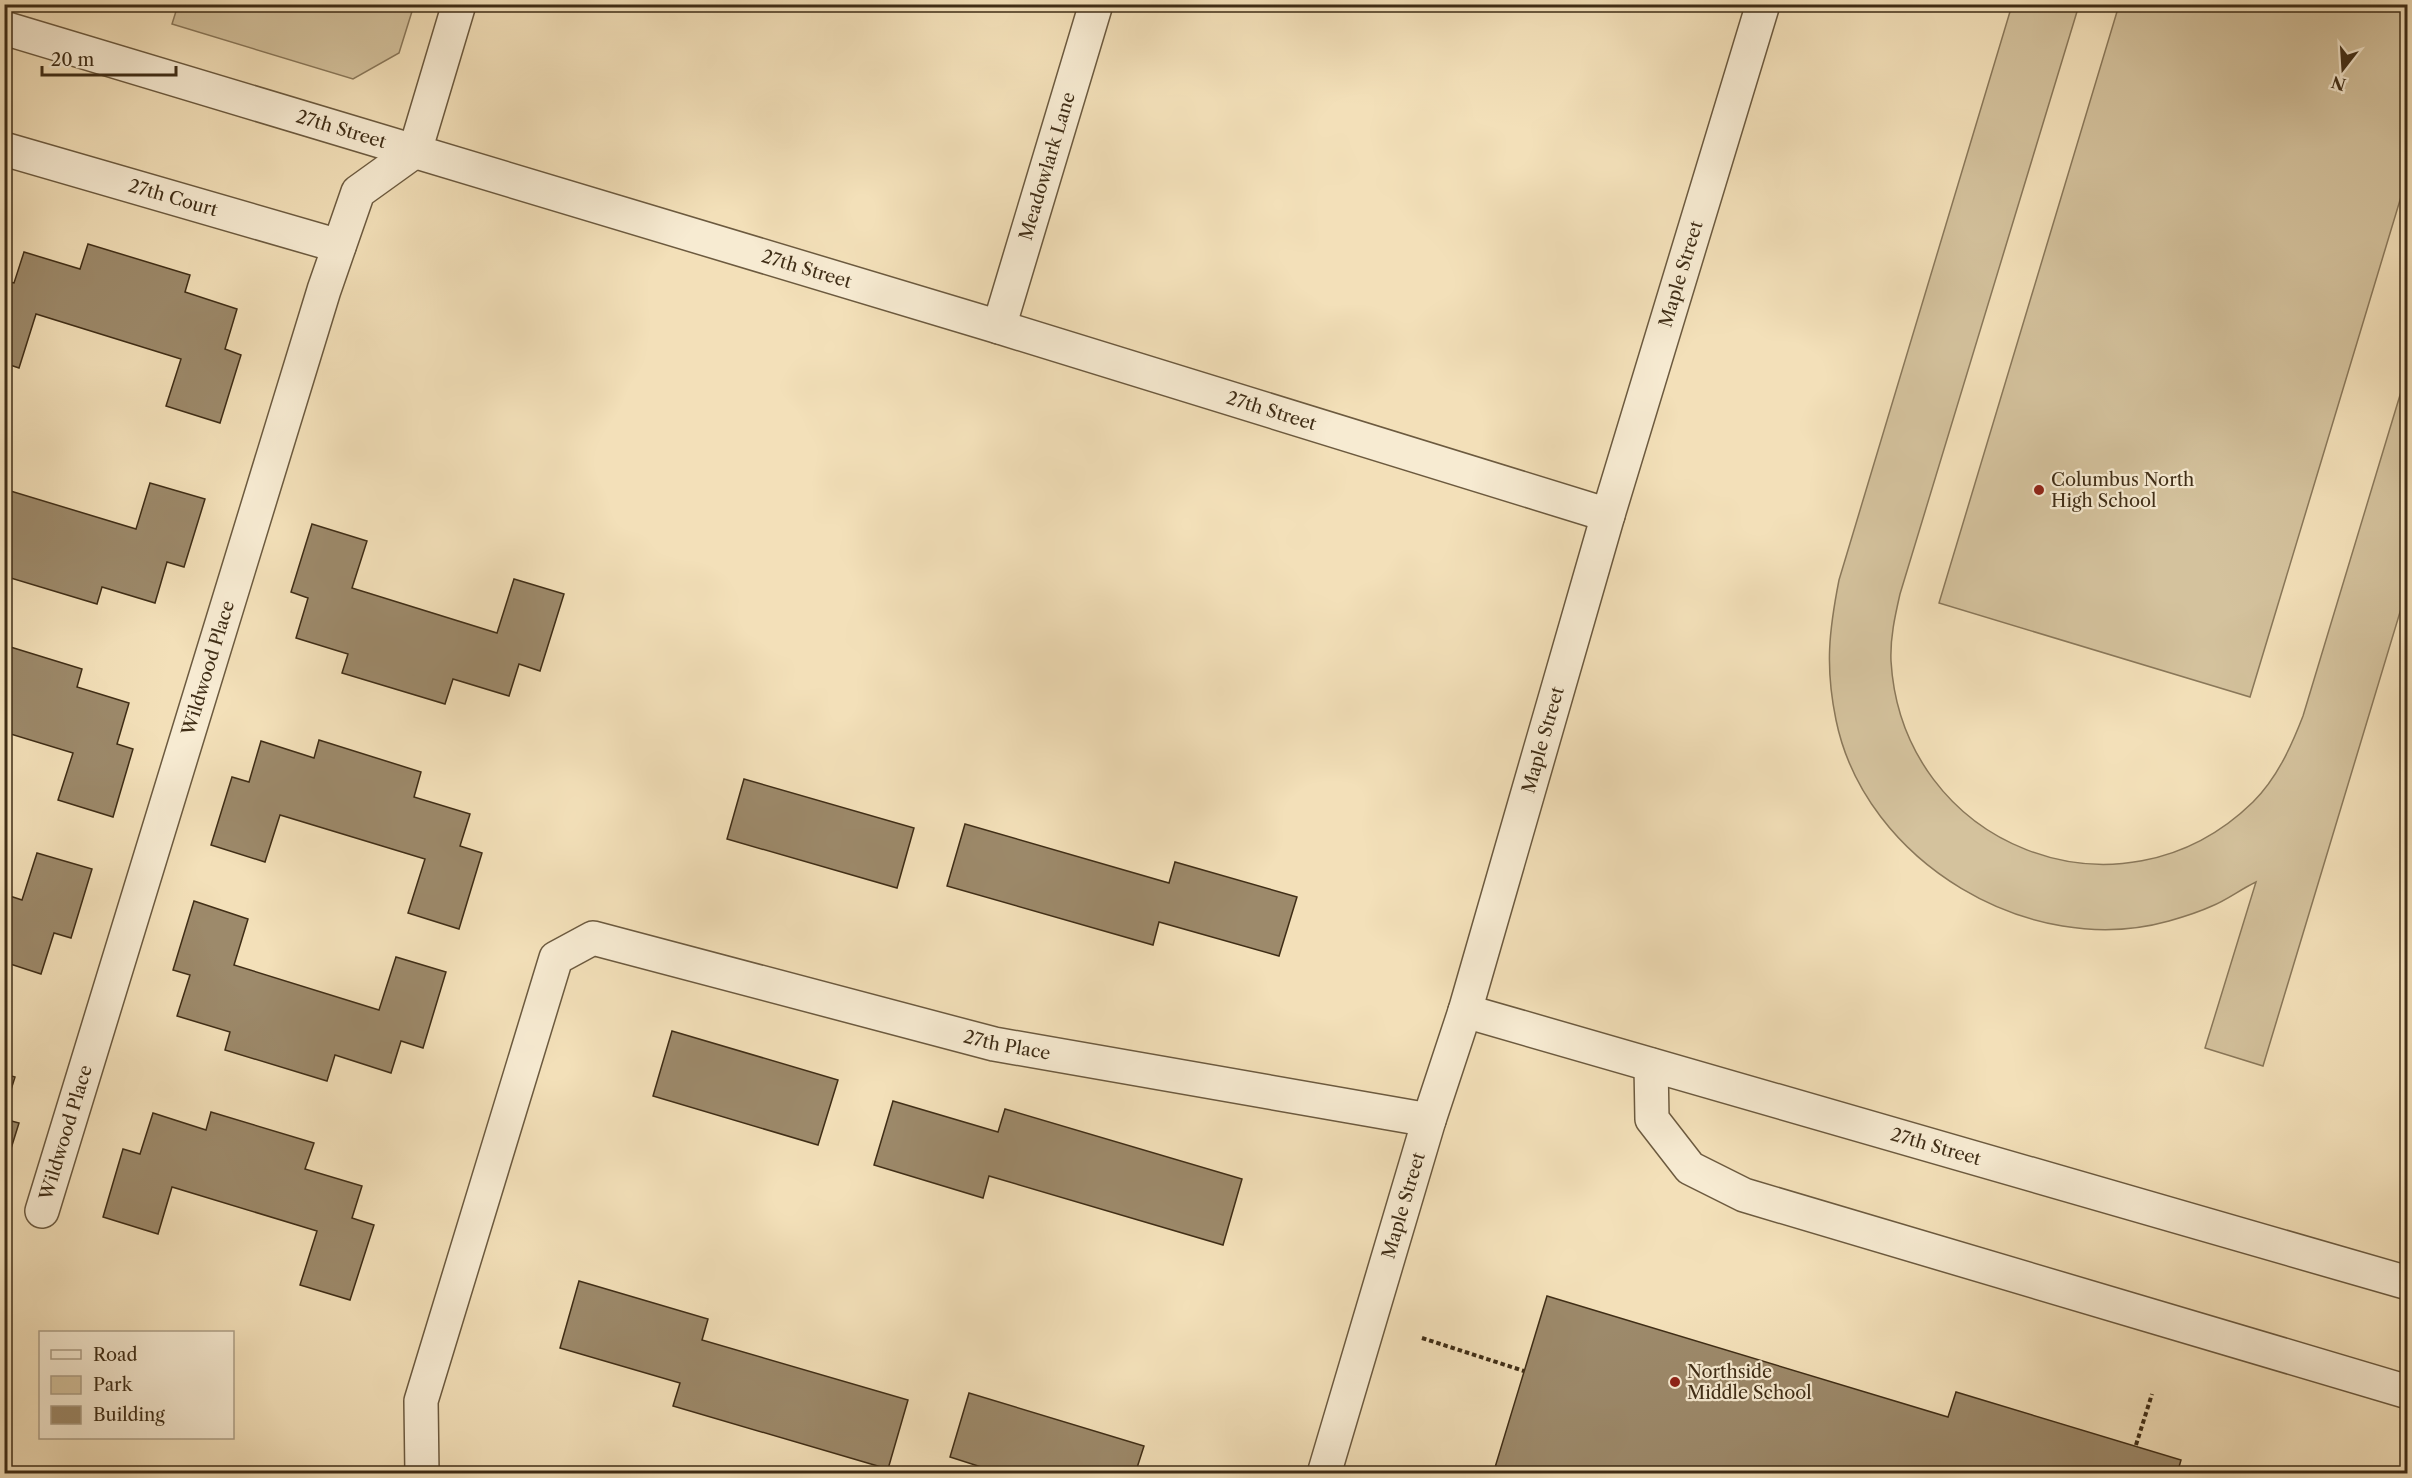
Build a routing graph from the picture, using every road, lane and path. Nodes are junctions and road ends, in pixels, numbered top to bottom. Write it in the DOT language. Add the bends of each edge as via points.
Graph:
graph roads {
  1 [pos="459,4"];
  2 [pos="1096,4"];
  3 [pos="1763,4"];
  4 [pos="4,28"];
  5 [pos="4,149"];
  6 [pos="415,151"];
  7 [pos="339,246"];
  8 [pos="999,327"];
  9 [pos="1608,515"];
  10 [pos="1465,1011"];
  11 [pos="1651,1065"];
  12 [pos="1429,1120"];
  13 [pos="42,1211"];
  14 [pos="2408,1283"];
  15 [pos="1422,1338"];
  16 [pos="1524,1371"];
  17 [pos="2408,1392"];
  18 [pos="2152,1394"];
  19 [pos="2136,1445"];
  20 [pos="422,1473"];
  21 [pos="1324,1473"];
  1 -- 6 [label="street"];
  2 -- 8 [label="street, Meadowlark Lane"];
  3 -- 9 [label="street, Maple Street"];
  4 -- 6 [label="street, 27th Street"];
  5 -- 7 [label="street, 27th Court"];
  6 -- 7 [label="street, Wildwood Place" via="358,192"];
  6 -- 8 [label="street, 27th Street"];
  7 -- 13 [label="street, Wildwood Place"];
  8 -- 9 [label="street, 27th Street"];
  9 -- 10 [label="street, Maple Street"];
  10 -- 11 [label="street, 27th Street"];
  10 -- 12 [label="street, Maple Street"];
  11 -- 14 [label="street, 27th Street"];
  11 -- 17 [label="street" via="1652,1119 1690,1168 1744,1195"];
  12 -- 20 [label="street, 27th Place" via="994,1044 593,938 556,958 421,1401"];
  12 -- 21 [label="street, Maple Street"];
  15 -- 16 [label="path"];
  18 -- 19 [label="path"];
}
